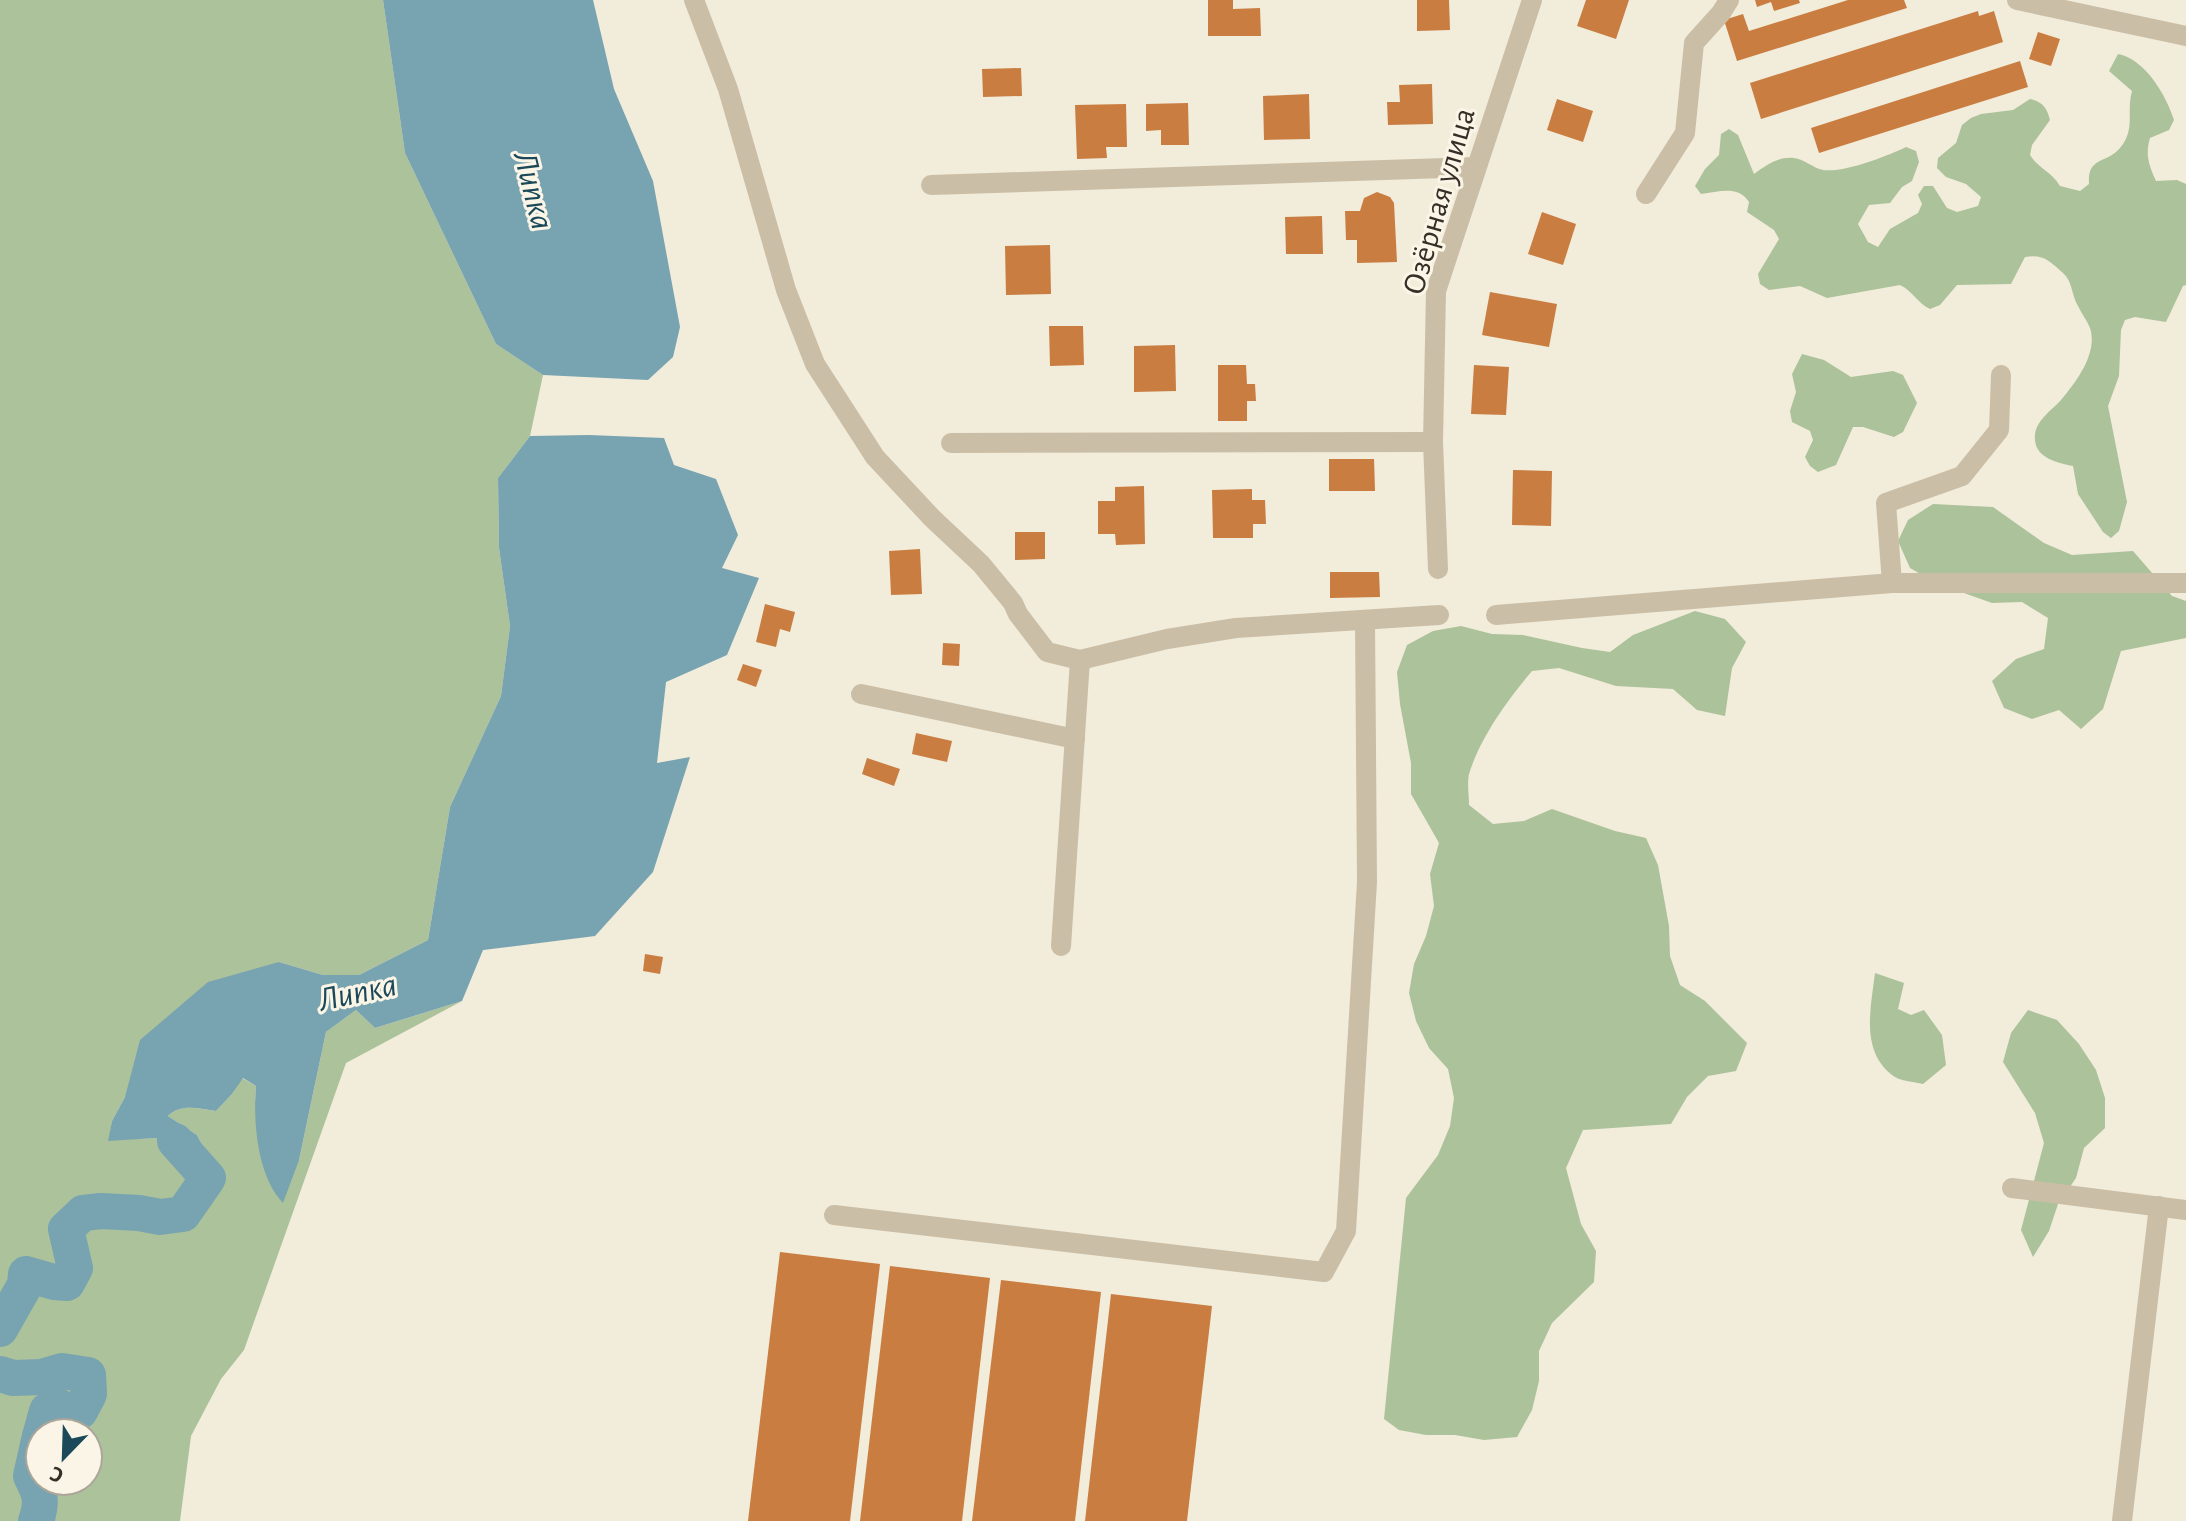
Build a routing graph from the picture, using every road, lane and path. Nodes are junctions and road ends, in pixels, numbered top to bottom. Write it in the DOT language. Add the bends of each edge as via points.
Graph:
graph roads {
  1 [pos="694,0"];
  2 [pos="1532,0"];
  3 [pos="1729,0"];
  4 [pos="2017,0"];
  5 [pos="2186,36"];
  6 [pos="1476,167"];
  7 [pos="931,185"];
  8 [pos="1646,194"];
  9 [pos="2001,375"];
  10 [pos="1433,442"];
  11 [pos="951,443"];
  12 [pos="1438,569"];
  13 [pos="1892,583"];
  14 [pos="2186,583"];
  15 [pos="1439,615"];
  16 [pos="1496,615"];
  17 [pos="1365,621"];
  18 [pos="1080,660"];
  19 [pos="861,694"];
  20 [pos="1075,739"];
  21 [pos="1061,946"];
  22 [pos="2012,1188"];
  23 [pos="2159,1206"];
  24 [pos="2186,1210"];
  25 [pos="834,1215"];
  26 [pos="2122,1521"];
  1 -- 18 [label="street" via="728,89 786,290 815,364 875,457 981,564 1047,652"];
  2 -- 6 [label="street, Озёрная улица"];
  3 -- 8 [label="street" via="1694,43 1685,133"];
  4 -- 5 [label="street"];
  6 -- 7 [label="street"];
  6 -- 10 [label="street, Озёрная улица" via="1436,291"];
  9 -- 13 [label="street" via="1999,430 1962,476 1886,503"];
  10 -- 11 [label="street"];
  10 -- 12 [label="street, Озёрная улица"];
  13 -- 14 [label="street"];
  13 -- 16 [label="street"];
  15 -- 17 [label="street"];
  17 -- 18 [label="street" via="1236,628"];
  17 -- 25 [label="street" via="1367,882 1346,1231 1324,1272"];
  18 -- 20 [label="street"];
  19 -- 20 [label="street"];
  20 -- 21 [label="street"];
  22 -- 23 [label="street"];
  23 -- 24 [label="street"];
  23 -- 26 [label="street"];
}
